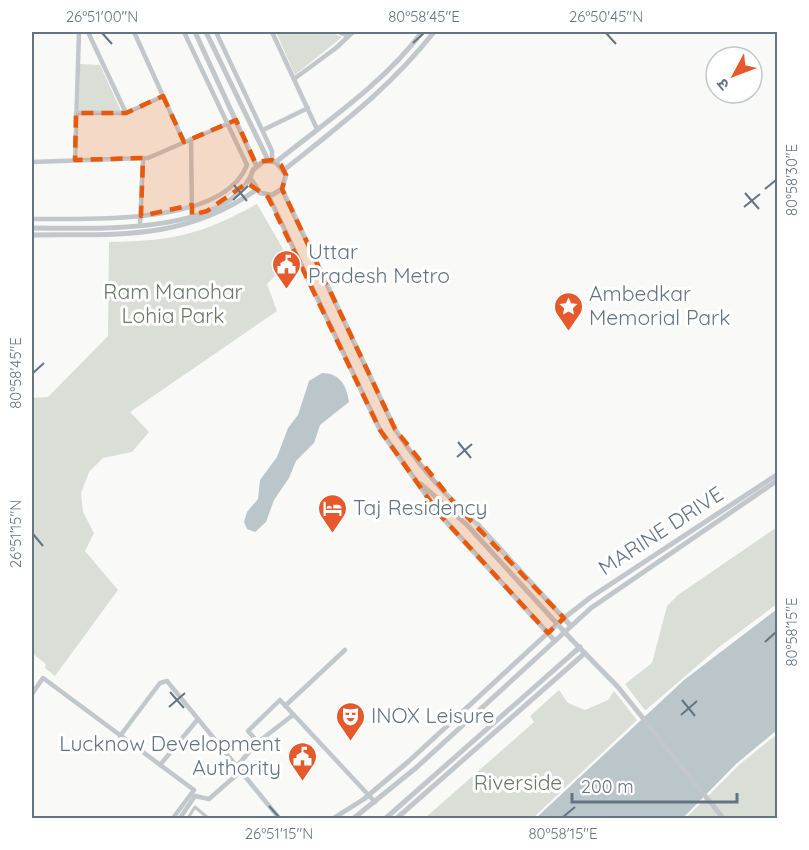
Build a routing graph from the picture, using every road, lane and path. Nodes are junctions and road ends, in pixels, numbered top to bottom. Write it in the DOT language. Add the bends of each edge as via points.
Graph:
graph roads {
  1 [pos="79,32"];
  2 [pos="88,32"];
  3 [pos="134,32"];
  4 [pos="184,32"];
  5 [pos="195,32"];
  6 [pos="206,32"];
  7 [pos="216,32"];
  8 [pos="272,32"];
  9 [pos="339,32"];
  10 [pos="422,32"];
  11 [pos="434,32"];
  12 [pos="350,34"];
  13 [pos="294,79"];
  14 [pos="163,96"];
  15 [pos="308,108"];
  16 [pos="76,113"];
  17 [pos="126,113"];
  18 [pos="236,120"];
  19 [pos="228,124"];
  20 [pos="317,129"];
  21 [pos="263,130"];
  22 [pos="191,139"];
  23 [pos="184,142"];
  24 [pos="143,158"];
  25 [pos="75,160"];
  26 [pos="272,161"];
  27 [pos="32,162"];
  28 [pos="256,165"];
  29 [pos="284,170"];
  30 [pos="251,180"];
  31 [pos="282,189"];
  32 [pos="256,190"];
  33 [pos="268,195"];
  34 [pos="192,205"];
  35 [pos="141,216"];
  36 [pos="192,216"];
  37 [pos="32,219"];
  38 [pos="140,225"];
  39 [pos="32,228"];
  40 [pos="32,235"];
  41 [pos="409,473"];
  42 [pos="777,474"];
  43 [pos="777,480"];
  44 [pos="454,503"];
  45 [pos="466,525"];
  46 [pos="564,618"];
  47 [pos="571,626"];
  48 [pos="548,633"];
  49 [pos="555,641"];
  50 [pos="580,647"];
  51 [pos="345,650"];
  52 [pos="585,653"];
  53 [pos="32,694"];
  54 [pos="285,706"];
  55 [pos="293,715"];
  56 [pos="198,718"];
  57 [pos="120,736"];
  58 [pos="258,742"];
  59 [pos="160,765"];
  60 [pos="239,769"];
  61 [pos="194,793"];
  62 [pos="369,795"];
  63 [pos="376,803"];
  64 [pos="173,819"];
  65 [pos="180,819"];
  66 [pos="188,819"];
  67 [pos="208,819"];
  68 [pos="279,819"];
  69 [pos="334,819"];
  70 [pos="354,819"];
  71 [pos="386,819"];
  72 [pos="397,819"];
  73 [pos="723,819"];
  1 -- 16 [label="street"];
  2 -- 17 [label="street"];
  3 -- 14 [label="street"];
  4 -- 19 [label="street"];
  5 -- 18 [label="street"];
  6 -- 26 [label="street"];
  7 -- 21 [label="street"];
  8 -- 13 [label="street"];
  9 -- 12 [label="street"];
  10 -- 20 [label="street" via="386,73"];
  11 -- 29 [label="street" via="379,94"];
  12 -- 13 [label="street"];
  13 -- 15 [label="street"];
  14 -- 17 [label="street"];
  14 -- 23 [label="street"];
  15 -- 20 [label="street"];
  15 -- 21 [label="street"];
  16 -- 17 [label="street"];
  16 -- 25 [label="street"];
  18 -- 19 [label="street"];
  18 -- 28 [label="street"];
  19 -- 22 [label="street"];
  19 -- 34 [label="street" via="247,165 243,175 214,198"];
  20 -- 26 [label="street"];
  21 -- 26 [label="street"];
  22 -- 23 [label="street"];
  22 -- 34 [label="street"];
  23 -- 24 [label="street"];
  24 -- 25 [label="street"];
  24 -- 35 [label="street"];
  25 -- 27 [label="street"];
  26 -- 28 [label="street"];
  26 -- 29 [label="street"];
  28 -- 30 [label="street"];
  29 -- 31 [label="street" via="286,180"];
  30 -- 32 [label="street"];
  30 -- 36 [label="street" via="228,201"];
  31 -- 33 [label="street"];
  31 -- 44 [label="street" via="390,419 410,451"];
  32 -- 33 [label="street"];
  32 -- 40 [label="street" via="209,218 175,227 125,234"];
  33 -- 41 [label="street" via="380,430"];
  34 -- 35 [label="street"];
  34 -- 36 [label="street"];
  35 -- 37 [label="street"];
  35 -- 38 [label="street"];
  36 -- 38 [label="street"];
  38 -- 39 [label="street"];
  41 -- 45 [label="street"];
  41 -- 48 [label="street" via="440,515"];
  42 -- 46 [label="street, MARINE DRIVE"];
  43 -- 47 [label="street, MARINE DRIVE" via="616,589"];
  44 -- 45 [label="street"];
  44 -- 46 [label="street"];
  45 -- 50 [label="street, bridge"];
  46 -- 47 [label="street"];
  46 -- 48 [label="street, MARINE DRIVE"];
  47 -- 49 [label="street, MARINE DRIVE"];
  48 -- 49 [label="street"];
  48 -- 62 [label="street, MARINE DRIVE"];
  49 -- 63 [label="street, MARINE DRIVE"];
  50 -- 52 [label="street"];
  50 -- 71 [label="street"];
  51 -- 54 [label="street"];
  52 -- 72 [label="street"];
  52 -- 73 [label="street" via="618,687"];
  53 -- 57 [label="street" via="43,678"];
  54 -- 55 [label="street"];
  54 -- 58 [label="street" via="280,700 248,731"];
  55 -- 58 [label="street"];
  55 -- 62 [label="street"];
  56 -- 57 [label="street" via="167,681 160,683"];
  56 -- 59 [label="street"];
  56 -- 60 [label="street"];
  57 -- 59 [label="street"];
  58 -- 60 [label="street"];
  59 -- 61 [label="street"];
  60 -- 61 [label="street" via="209,799"];
  60 -- 68 [label="street"];
  61 -- 64 [label="street"];
  61 -- 65 [label="street"];
  62 -- 63 [label="street"];
  62 -- 69 [label="street, MARINE DRIVE"];
  63 -- 70 [label="street, MARINE DRIVE"];
  66 -- 67 [label="street" via="195,807"];
}
